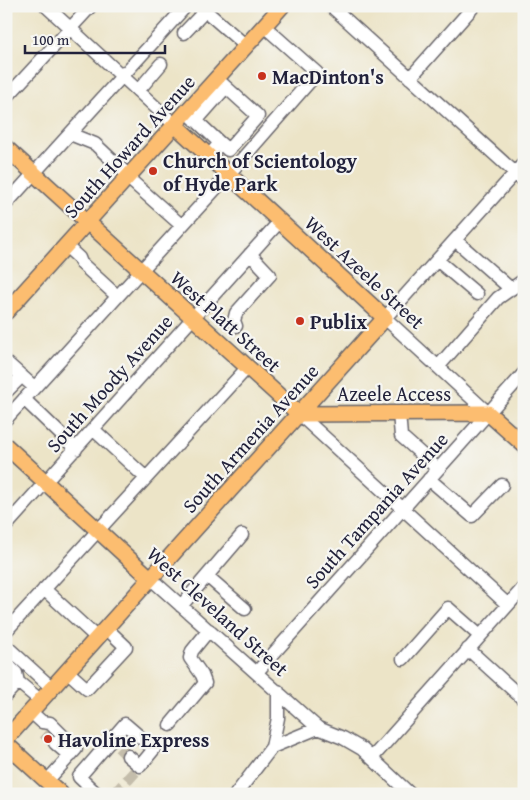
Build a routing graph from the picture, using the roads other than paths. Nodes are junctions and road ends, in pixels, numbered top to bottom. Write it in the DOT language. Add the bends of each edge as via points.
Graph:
graph roads {
  1 [pos="46,6"];
  2 [pos="90,6"];
  3 [pos="186,6"];
  4 [pos="282,6"];
  5 [pos="331,6"];
  6 [pos="474,6"];
  7 [pos="202,8"];
  8 [pos="264,26"];
  9 [pos="70,28"];
  10 [pos="184,34"];
  11 [pos="246,46"];
  12 [pos="161,64"];
  13 [pos="122,76"];
  14 [pos="410,78"];
  15 [pos="221,83"];
  16 [pos="138,90"];
  17 [pos="6,98"];
  18 [pos="192,116"];
  19 [pos="175,125"];
  20 [pos="70,134"];
  21 [pos="220,143"];
  22 [pos="6,148"];
  23 [pos="209,156"];
  24 [pos="524,163"];
  25 [pos="34,174"];
  26 [pos="229,174"];
  27 [pos="128,177"];
  28 [pos="519,177"];
  29 [pos="6,204"];
  30 [pos="280,221"];
  31 [pos="87,222"];
  32 [pos="181,225"];
  33 [pos="455,240"];
  34 [pos="66,246"];
  35 [pos="250,254"];
  36 [pos="437,260"];
  37 [pos="140,270"];
  38 [pos="524,280"];
  39 [pos="511,289"];
  40 [pos="477,294"];
  41 [pos="116,296"];
  42 [pos="6,312"];
  43 [pos="193,318"];
  44 [pos="385,318"];
  45 [pos="236,326"];
  46 [pos="6,362"];
  47 [pos="438,367"];
  48 [pos="247,368"];
  49 [pos="6,372"];
  50 [pos="524,373"];
  51 [pos="19,379"];
  52 [pos="34,387"];
  53 [pos="6,392"];
  54 [pos="24,400"];
  55 [pos="399,413"];
  56 [pos="488,413"];
  57 [pos="299,414"];
  58 [pos="6,419"];
  59 [pos="93,429"];
  60 [pos="524,444"];
  61 [pos="6,446"];
  62 [pos="76,449"];
  63 [pos="438,469"];
  64 [pos="146,478"];
  65 [pos="429,479"];
  66 [pos="46,482"];
  67 [pos="502,485"];
  68 [pos="402,508"];
  69 [pos="6,526"];
  70 [pos="98,530"];
  71 [pos="242,535"];
  72 [pos="207,576"];
  73 [pos="150,578"];
  74 [pos="524,587"];
  75 [pos="44,589"];
  76 [pos="508,605"];
  77 [pos="181,606"];
  78 [pos="245,609"];
  79 [pos="209,630"];
  80 [pos="6,631"];
  81 [pos="101,633"];
  82 [pos="480,636"];
  83 [pos="6,646"];
  84 [pos="468,649"];
  85 [pos="403,659"];
  86 [pos="6,664"];
  87 [pos="67,671"];
  88 [pos="257,672"];
  89 [pos="18,682"];
  90 [pos="52,688"];
  91 [pos="278,691"];
  92 [pos="6,695"];
  93 [pos="524,700"];
  94 [pos="36,706"];
  95 [pos="170,725"];
  96 [pos="318,728"];
  97 [pos="6,740"];
  98 [pos="55,743"];
  99 [pos="6,744"];
  100 [pos="272,747"];
  101 [pos="120,748"];
  102 [pos="70,756"];
  103 [pos="372,758"];
  104 [pos="47,781"];
  105 [pos="241,791"];
  106 [pos="62,794"];
  107 [pos="97,794"];
  108 [pos="410,794"];
  1 -- 9 [label="street, West Azeele Street"];
  2 -- 9 [label="street"];
  3 -- 13 [label="street"];
  4 -- 8 [label="main road, South Howard Avenue"];
  5 -- 14 [label="street"];
  6 -- 14 [label="street"];
  7 -- 10 [label="street"];
  7 -- 11 [label="street"];
  8 -- 11 [label="main road, South Howard Avenue"];
  8 -- 26 [label="street" via="317,73"];
  9 -- 13 [label="street, West Azeele Street"];
  9 -- 17 [label="street"];
  11 -- 15 [label="main road, South Howard Avenue"];
  12 -- 16 [label="street"];
  13 -- 16 [label="street, West Azeele Street"];
  13 -- 20 [label="street"];
  14 -- 28 [label="street"];
  15 -- 18 [label="main road, South Howard Avenue"];
  15 -- 21 [label="street" via="258,116 228,150"];
  16 -- 19 [label="street, West Azeele Street"];
  18 -- 19 [label="main road, South Howard Avenue"];
  18 -- 21 [label="street"];
  19 -- 23 [label="main road, West Azeele Street"];
  19 -- 27 [label="main road, South Howard Avenue"];
  20 -- 25 [label="street"];
  20 -- 27 [label="street" via="95,144"];
  21 -- 23 [label="street"];
  22 -- 25 [label="main road, West Platt Street"];
  23 -- 26 [label="main road, West Azeele Street"];
  24 -- 28 [label="street, South Armenia Avenue"];
  25 -- 29 [label="street"];
  25 -- 31 [label="main road, West Platt Street"];
  26 -- 30 [label="main road, West Azeele Street"];
  26 -- 32 [label="street"];
  27 -- 31 [label="main road, South Howard Avenue"];
  27 -- 32 [label="street"];
  28 -- 33 [label="street, South Armenia Avenue"];
  30 -- 35 [label="street, South Moody Avenue"];
  30 -- 44 [label="main road, West Azeele Street"];
  31 -- 34 [label="main road, South Howard Avenue"];
  31 -- 37 [label="main road, West Platt Street"];
  32 -- 37 [label="street"];
  33 -- 36 [label="street, South Armenia Avenue"];
  33 -- 39 [label="street"];
  34 -- 41 [label="street"];
  34 -- 42 [label="main road, South Howard Avenue"];
  35 -- 43 [label="street, South Moody Avenue"];
  35 -- 45 [label="street" via="270,275 236,314"];
  36 -- 40 [label="street"];
  36 -- 44 [label="street, South Armenia Avenue"];
  37 -- 41 [label="street"];
  37 -- 43 [label="main road, West Platt Street"];
  38 -- 39 [label="street"];
  39 -- 47 [label="street" via="498,298"];
  41 -- 52 [label="street"];
  43 -- 48 [label="main road, West Platt Street"];
  43 -- 59 [label="street, South Moody Avenue"];
  44 -- 47 [label="street, West Azeele Street"];
  44 -- 57 [label="main road, South Armenia Avenue"];
  46 -- 51 [label="street"];
  47 -- 56 [label="street, West Azeele Street"];
  48 -- 57 [label="main road, West Platt Street"];
  48 -- 64 [label="street"];
  49 -- 51 [label="street"];
  50 -- 56 [label="street, South Tampania Avenue"];
  51 -- 52 [label="street"];
  51 -- 53 [label="street"];
  52 -- 54 [label="street"];
  54 -- 58 [label="street"];
  54 -- 62 [label="street"];
  55 -- 56 [label="main road, Azeele Access"];
  55 -- 57 [label="main road, Azeele Access"];
  55 -- 63 [label="street" via="401,436"];
  56 -- 60 [label="main road, West Azeele Street"];
  56 -- 63 [label="street, South Tampania Avenue"];
  57 -- 68 [label="street, West Platt Street"];
  57 -- 73 [label="main road, South Armenia Avenue"];
  59 -- 62 [label="street, South Moody Avenue"];
  59 -- 64 [label="street"];
  61 -- 66 [label="main road, West Cleveland Street"];
  62 -- 66 [label="street, South Moody Avenue"];
  63 -- 65 [label="street, South Tampania Avenue"];
  64 -- 70 [label="street"];
  65 -- 67 [label="street" via="472,516"];
  65 -- 68 [label="street, South Tampania Avenue"];
  66 -- 69 [label="street, South Moody Avenue"];
  66 -- 70 [label="main road, West Cleveland Street"];
  68 -- 76 [label="street, West Platt Street"];
  68 -- 88 [label="street, South Tampania Avenue"];
  70 -- 73 [label="main road, West Cleveland Street"];
  70 -- 75 [label="street"];
  71 -- 72 [label="street"];
  72 -- 77 [label="street"];
  72 -- 78 [label="street"];
  73 -- 77 [label="street, West Cleveland Street"];
  73 -- 81 [label="main road, South Armenia Avenue"];
  74 -- 76 [label="street"];
  75 -- 80 [label="street"];
  75 -- 81 [label="street"];
  76 -- 82 [label="street"];
  77 -- 79 [label="street, West Cleveland Street"];
  79 -- 88 [label="street, West Cleveland Street"];
  79 -- 95 [label="street" via="190,658 205,683"];
  81 -- 87 [label="main road, South Armenia Avenue"];
  81 -- 87 [label="street" via="126,647 87,689"];
  82 -- 84 [label="street"];
  82 -- 85 [label="street" via="448,608"];
  83 -- 90 [label="street"];
  84 -- 93 [label="street"];
  84 -- 103 [label="street"];
  86 -- 89 [label="street" via="16,673"];
  87 -- 90 [label="main road, South Armenia Avenue"];
  88 -- 91 [label="street, West Cleveland Street"];
  89 -- 92 [label="street"];
  89 -- 94 [label="street"];
  90 -- 94 [label="main road, South Armenia Avenue"];
  91 -- 96 [label="street, West Cleveland Street"];
  91 -- 100 [label="street" via="278,718"];
  94 -- 97 [label="main road, South Armenia Avenue"];
  94 -- 102 [label="street" via="43,728 50,723 76,750"];
  96 -- 100 [label="street"];
  96 -- 103 [label="street, West Cleveland Street" via="343,738"];
  98 -- 102 [label="street"];
  99 -- 104 [label="main road"];
  100 -- 105 [label="street"];
  101 -- 101 [label="street" via="125,724 154,749 140,766"];
  101 -- 107 [label="street" via="79,777"];
  102 -- 104 [label="street"];
  103 -- 108 [label="street, West Cleveland Street"];
  104 -- 106 [label="main road"];
}
